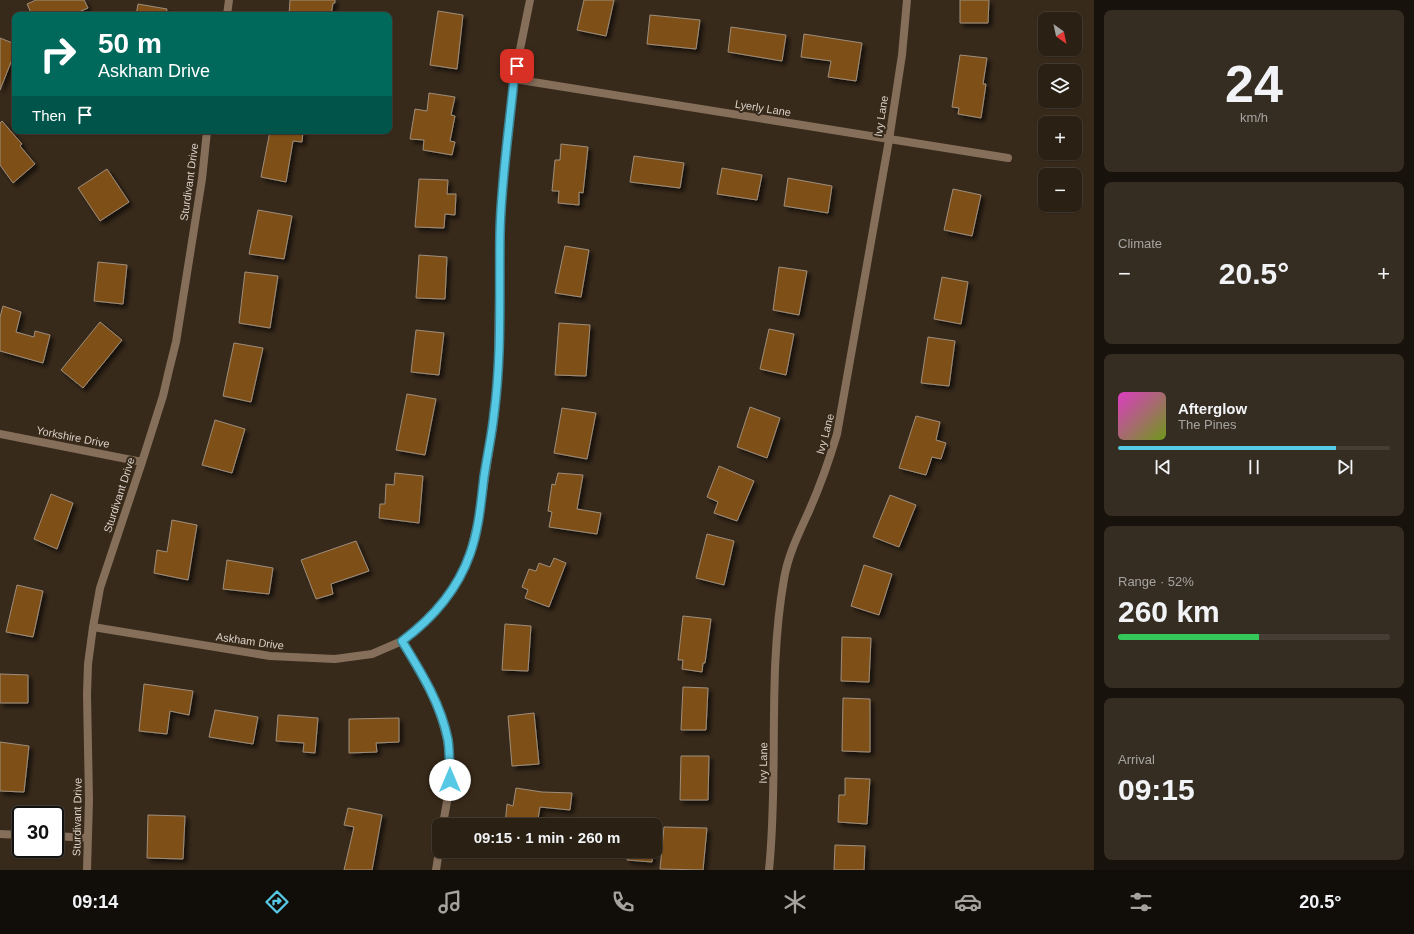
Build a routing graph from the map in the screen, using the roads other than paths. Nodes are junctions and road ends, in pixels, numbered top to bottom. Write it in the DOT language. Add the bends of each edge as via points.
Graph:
graph roads {
  1 [pos="230,0"];
  2 [pos="530,0"];
  3 [pos="907,0"];
  4 [pos="228,12"];
  5 [pos="514,79"];
  6 [pos="207,134"];
  7 [pos="889,140"];
  8 [pos="1008,158"];
  9 [pos="0,434"];
  10 [pos="142,462"];
  11 [pos="93,627"];
  12 [pos="402,641"];
  13 [pos="444,818"];
  14 [pos="0,834"];
  15 [pos="12,835"];
  16 [pos="64,837"];
  17 [pos="87,838"];
  18 [pos="438,858"];
  19 [pos="87,870"];
  20 [pos="436,870"];
  21 [pos="769,870"];
  1 -- 4 [label="street"];
  2 -- 5 [label="street, Askham Drive"];
  3 -- 7 [label="street, Ivy Lane" via="902,55"];
  5 -- 7 [label="street, Lyerly Lane"];
  5 -- 12 [label="street, Askham Drive" via="500,231 495,413 479,517 470,553 461,575 433,615"];
  6 -- 10 [label="street, Sturdivant Drive" via="176,342 163,396"];
  7 -- 8 [label="street, Lyerly Lane"];
  7 -- 21 [label="street, Ivy Lane" via="838,434 823,478 797,536 784,577 776,644"];
  9 -- 10 [label="street, Yorkshire Drive"];
  10 -- 11 [label="street, Sturdivant Drive" via="100,588"];
  11 -- 12 [label="street, Askham Drive" via="270,656 335,659 372,654"];
  11 -- 17 [label="street, Sturdivant Drive" via="87,694"];
  12 -- 13 [label="street" via="426,682 440,713 448,740 450,780"];
  14 -- 15 [label="street"];
  16 -- 17 [label="street"];
  17 -- 19 [label="street, Sturdivant Drive"];
  18 -- 20 [label="street"];
}
